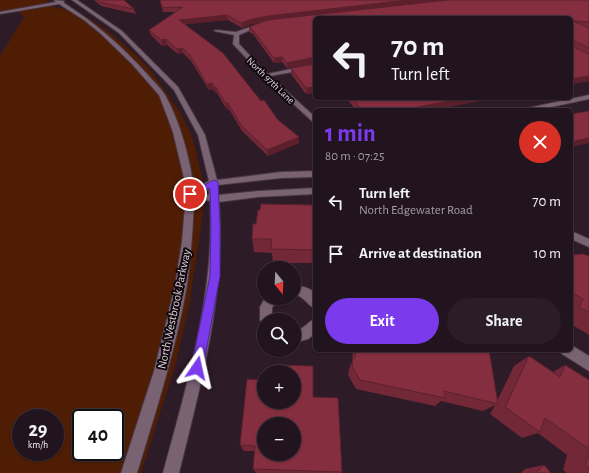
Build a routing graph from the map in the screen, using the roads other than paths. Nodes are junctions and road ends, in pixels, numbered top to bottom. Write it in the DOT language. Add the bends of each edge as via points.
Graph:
graph roads {
  1 [pos="74,0"];
  2 [pos="56,1"];
  3 [pos="0,9"];
  4 [pos="0,13"];
  5 [pos="268,23"];
  6 [pos="216,31"];
  7 [pos="237,34"];
  8 [pos="313,66"];
  9 [pos="264,76"];
  10 [pos="589,97"];
  11 [pos="537,108"];
  12 [pos="313,119"];
  13 [pos="313,174"];
  14 [pos="214,182"];
  15 [pos="313,192"];
  16 [pos="190,194"];
  17 [pos="215,199"];
  18 [pos="573,237"];
  19 [pos="589,243"];
  20 [pos="301,292"];
  21 [pos="313,299"];
  22 [pos="313,328"];
  23 [pos="301,335"];
  24 [pos="570,352"];
  25 [pos="589,364"];
  26 [pos="129,473"];
  27 [pos="171,473"];
  1 -- 2 [label="street"];
  1 -- 14 [label="street" via="116,29 180,93 200,131"];
  2 -- 3 [label="street"];
  2 -- 4 [label="street"];
  2 -- 16 [label="street, North Westbrook Parkway" via="102,32 162,95 184,156"];
  5 -- 7 [label="street"];
  6 -- 7 [label="street"];
  7 -- 9 [label="street, North 97th Lane" via="236,44"];
  8 -- 9 [label="street"];
  9 -- 12 [label="street, North 97th Lane"];
  10 -- 11 [label="street"];
  13 -- 14 [label="street"];
  14 -- 16 [label="street"];
  14 -- 17 [label="street"];
  15 -- 17 [label="street"];
  16 -- 17 [label="street"];
  16 -- 26 [label="street, North Westbrook Parkway" via="187,241 180,286 161,371"];
  17 -- 27 [label="street" via="215,276 197,368"];
  18 -- 19 [label="street"];
  20 -- 21 [label="street"];
  22 -- 23 [label="street"];
  24 -- 25 [label="street"];
}
